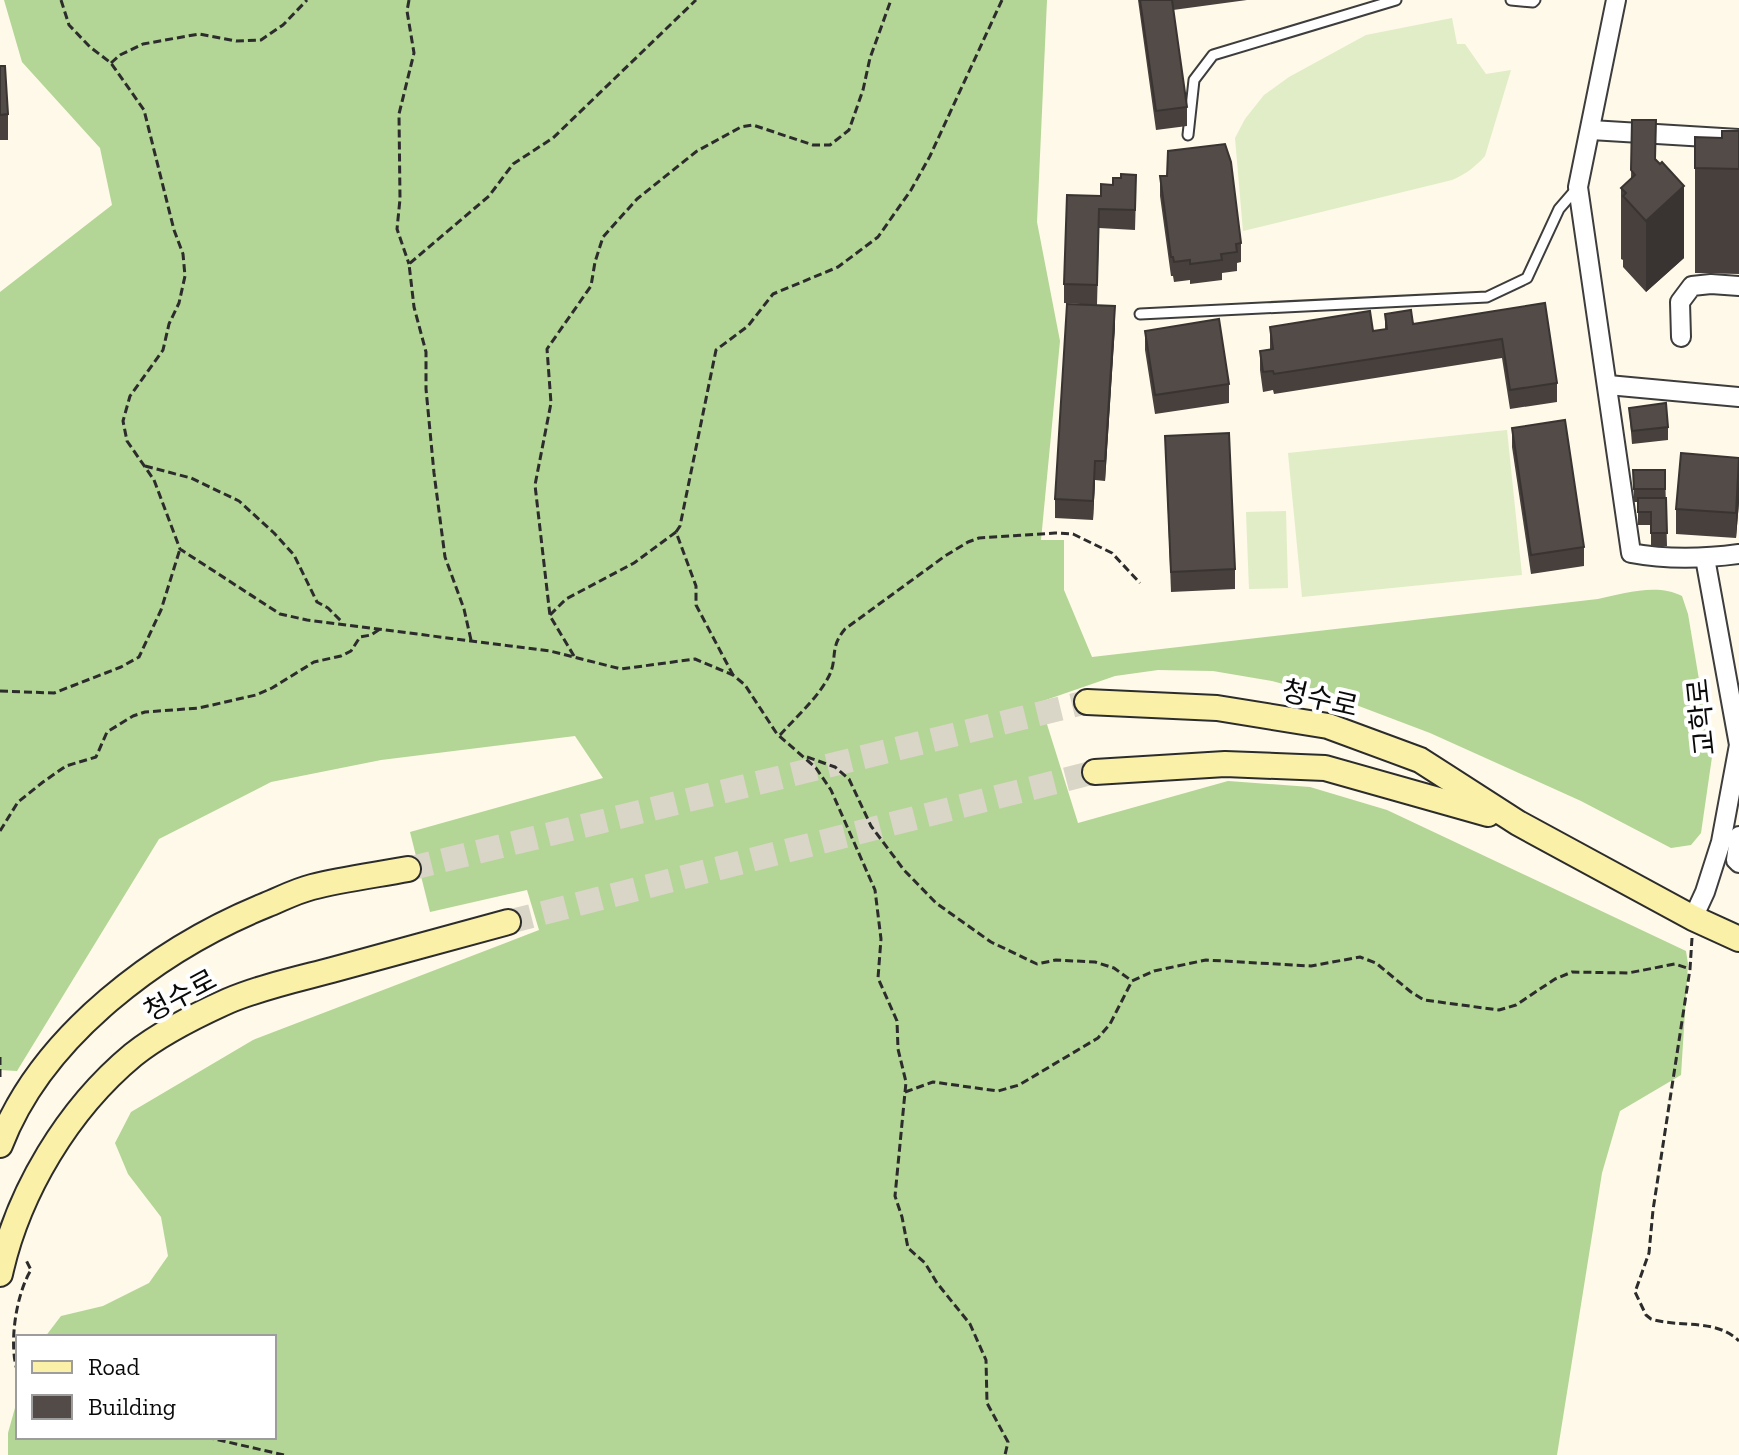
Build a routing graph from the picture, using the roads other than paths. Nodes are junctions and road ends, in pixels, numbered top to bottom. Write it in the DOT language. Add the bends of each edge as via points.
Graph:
graph roads {
  1 [pos="1396,0"];
  2 [pos="1511,0"];
  3 [pos="1535,0"];
  4 [pos="1616,0"];
  5 [pos="1591,130"];
  6 [pos="1188,135"];
  7 [pos="1739,139"];
  8 [pos="1578,187"];
  9 [pos="1739,286"];
  10 [pos="1140,314"];
  11 [pos="1681,337"];
  12 [pos="1608,385"];
  13 [pos="1739,397"];
  14 [pos="1739,554"];
  15 [pos="1705,558"];
  16 [pos="1739,684"];
  17 [pos="1087,702"];
  18 [pos="1095,772"];
  19 [pos="1518,823"];
  20 [pos="1739,836"];
  21 [pos="1739,863"];
  22 [pos="408,869"];
  23 [pos="1693,918"];
  24 [pos="508,922"];
  25 [pos="1739,939"];
  26 [pos="0,1145"];
  27 [pos="0,1274"];
  1 -- 6 [label="lane" via="1213,55 1194,80"];
  2 -- 3 [label="lane"];
  4 -- 5 [label="street"];
  5 -- 7 [label="street"];
  5 -- 8 [label="street"];
  8 -- 10 [label="lane" via="1559,209 1527,278 1487,297"];
  8 -- 12 [label="street"];
  9 -- 11 [label="street" via="1692,286 1680,302"];
  12 -- 13 [label="street"];
  12 -- 15 [label="street" via="1631,553"];
  14 -- 15 [label="street"];
  15 -- 16 [label="street" via="1722,581"];
  15 -- 23 [label="street, 교학로" via="1739,745 1721,842"];
  17 -- 19 [label="main road, 청수로" via="1217,708 1328,726 1420,760"];
  18 -- 19 [label="main road, 청수로" via="1225,764 1325,768"];
  19 -- 23 [label="main road, 청수로"];
  20 -- 21 [label="street"];
  22 -- 26 [label="main road, 청수로" via="311,887 262,907 193,940 129,983 70,1037 36,1081"];
  23 -- 25 [label="main road, 청수로"];
  24 -- 27 [label="main road, 청수로" via="229,1001 134,1054 92,1096 56,1144 28,1193"];
}
